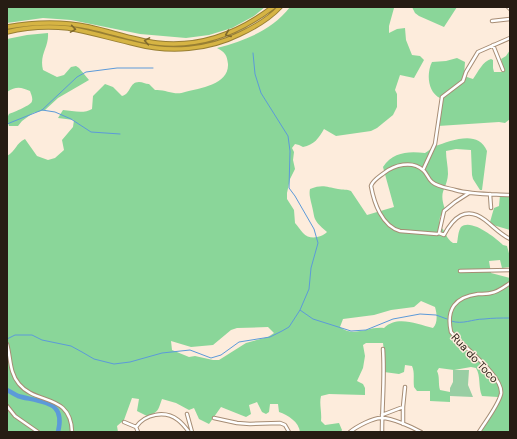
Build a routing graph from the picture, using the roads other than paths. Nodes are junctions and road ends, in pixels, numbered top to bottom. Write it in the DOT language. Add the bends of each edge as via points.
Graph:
graph roads {
  1 [pos="273,7"];
  2 [pos="280,7"];
  3 [pos="510,19"];
  4 [pos="492,21"];
  5 [pos="7,27"];
  6 [pos="7,32"];
  7 [pos="510,38"];
  8 [pos="494,45"];
  9 [pos="503,70"];
  10 [pos="423,170"];
  11 [pos="469,193"];
  12 [pos="490,194"];
  13 [pos="510,195"];
  14 [pos="491,208"];
  15 [pos="439,233"];
  16 [pos="510,239"];
  17 [pos="510,270"];
  18 [pos="460,271"];
  19 [pos="510,283"];
  20 [pos="7,344"];
  21 [pos="383,349"];
  22 [pos="405,387"];
  23 [pos="7,406"];
  24 [pos="403,407"];
  25 [pos="187,414"];
  26 [pos="382,416"];
  27 [pos="214,418"];
  28 [pos="124,422"];
  29 [pos="403,424"];
  30 [pos="136,427"];
  31 [pos="38,432"];
  32 [pos="72,432"];
  33 [pos="138,432"];
  34 [pos="189,432"];
  35 [pos="192,432"];
  36 [pos="289,432"];
  37 [pos="350,432"];
  38 [pos="382,432"];
  39 [pos="421,432"];
  40 [pos="479,432"];
  1 -- 5 [label="highway, one-way" via="247,26 200,42 157,43 90,27 60,23"];
  6 -- 2 [label="highway, one-way" via="52,27 83,31 137,45 183,49 221,42 249,30"];
  3 -- 4 [label="street"];
  7 -- 8 [label="street"];
  8 -- 9 [label="street"];
  8 -- 10 [label="street" via="478,52 463,81 442,97 435,144"];
  10 -- 11 [label="street" via="433,183"];
  10 -- 15 [label="street" via="412,165 397,166 372,183 371,190 379,213 394,230"];
  11 -- 12 [label="street"];
  11 -- 15 [label="street" via="444,211"];
  12 -- 13 [label="street"];
  12 -- 14 [label="street"];
  15 -- 16 [label="street" via="444,235 452,222 466,213 481,217"];
  17 -- 18 [label="street"];
  19 -- 40 [label="street, Rua do Toco" via="490,294 478,294 454,303 449,318 451,332 476,356 501,387 501,395"];
  20 -- 32 [label="street" via="12,374 19,384 25,390 54,401 64,409 71,423"];
  21 -- 26 [label="street"];
  22 -- 24 [label="street"];
  23 -- 31 [label="street" via="15,416"];
  24 -- 26 [label="street"];
  24 -- 29 [label="street"];
  25 -- 35 [label="street"];
  26 -- 29 [label="street"];
  26 -- 37 [label="street"];
  26 -- 38 [label="street"];
  27 -- 36 [label="street" via="250,424 280,423 285,425"];
  28 -- 30 [label="street"];
  29 -- 39 [label="street"];
  30 -- 33 [label="street"];
  30 -- 34 [label="street" via="148,418 158,415 178,420"];
}
